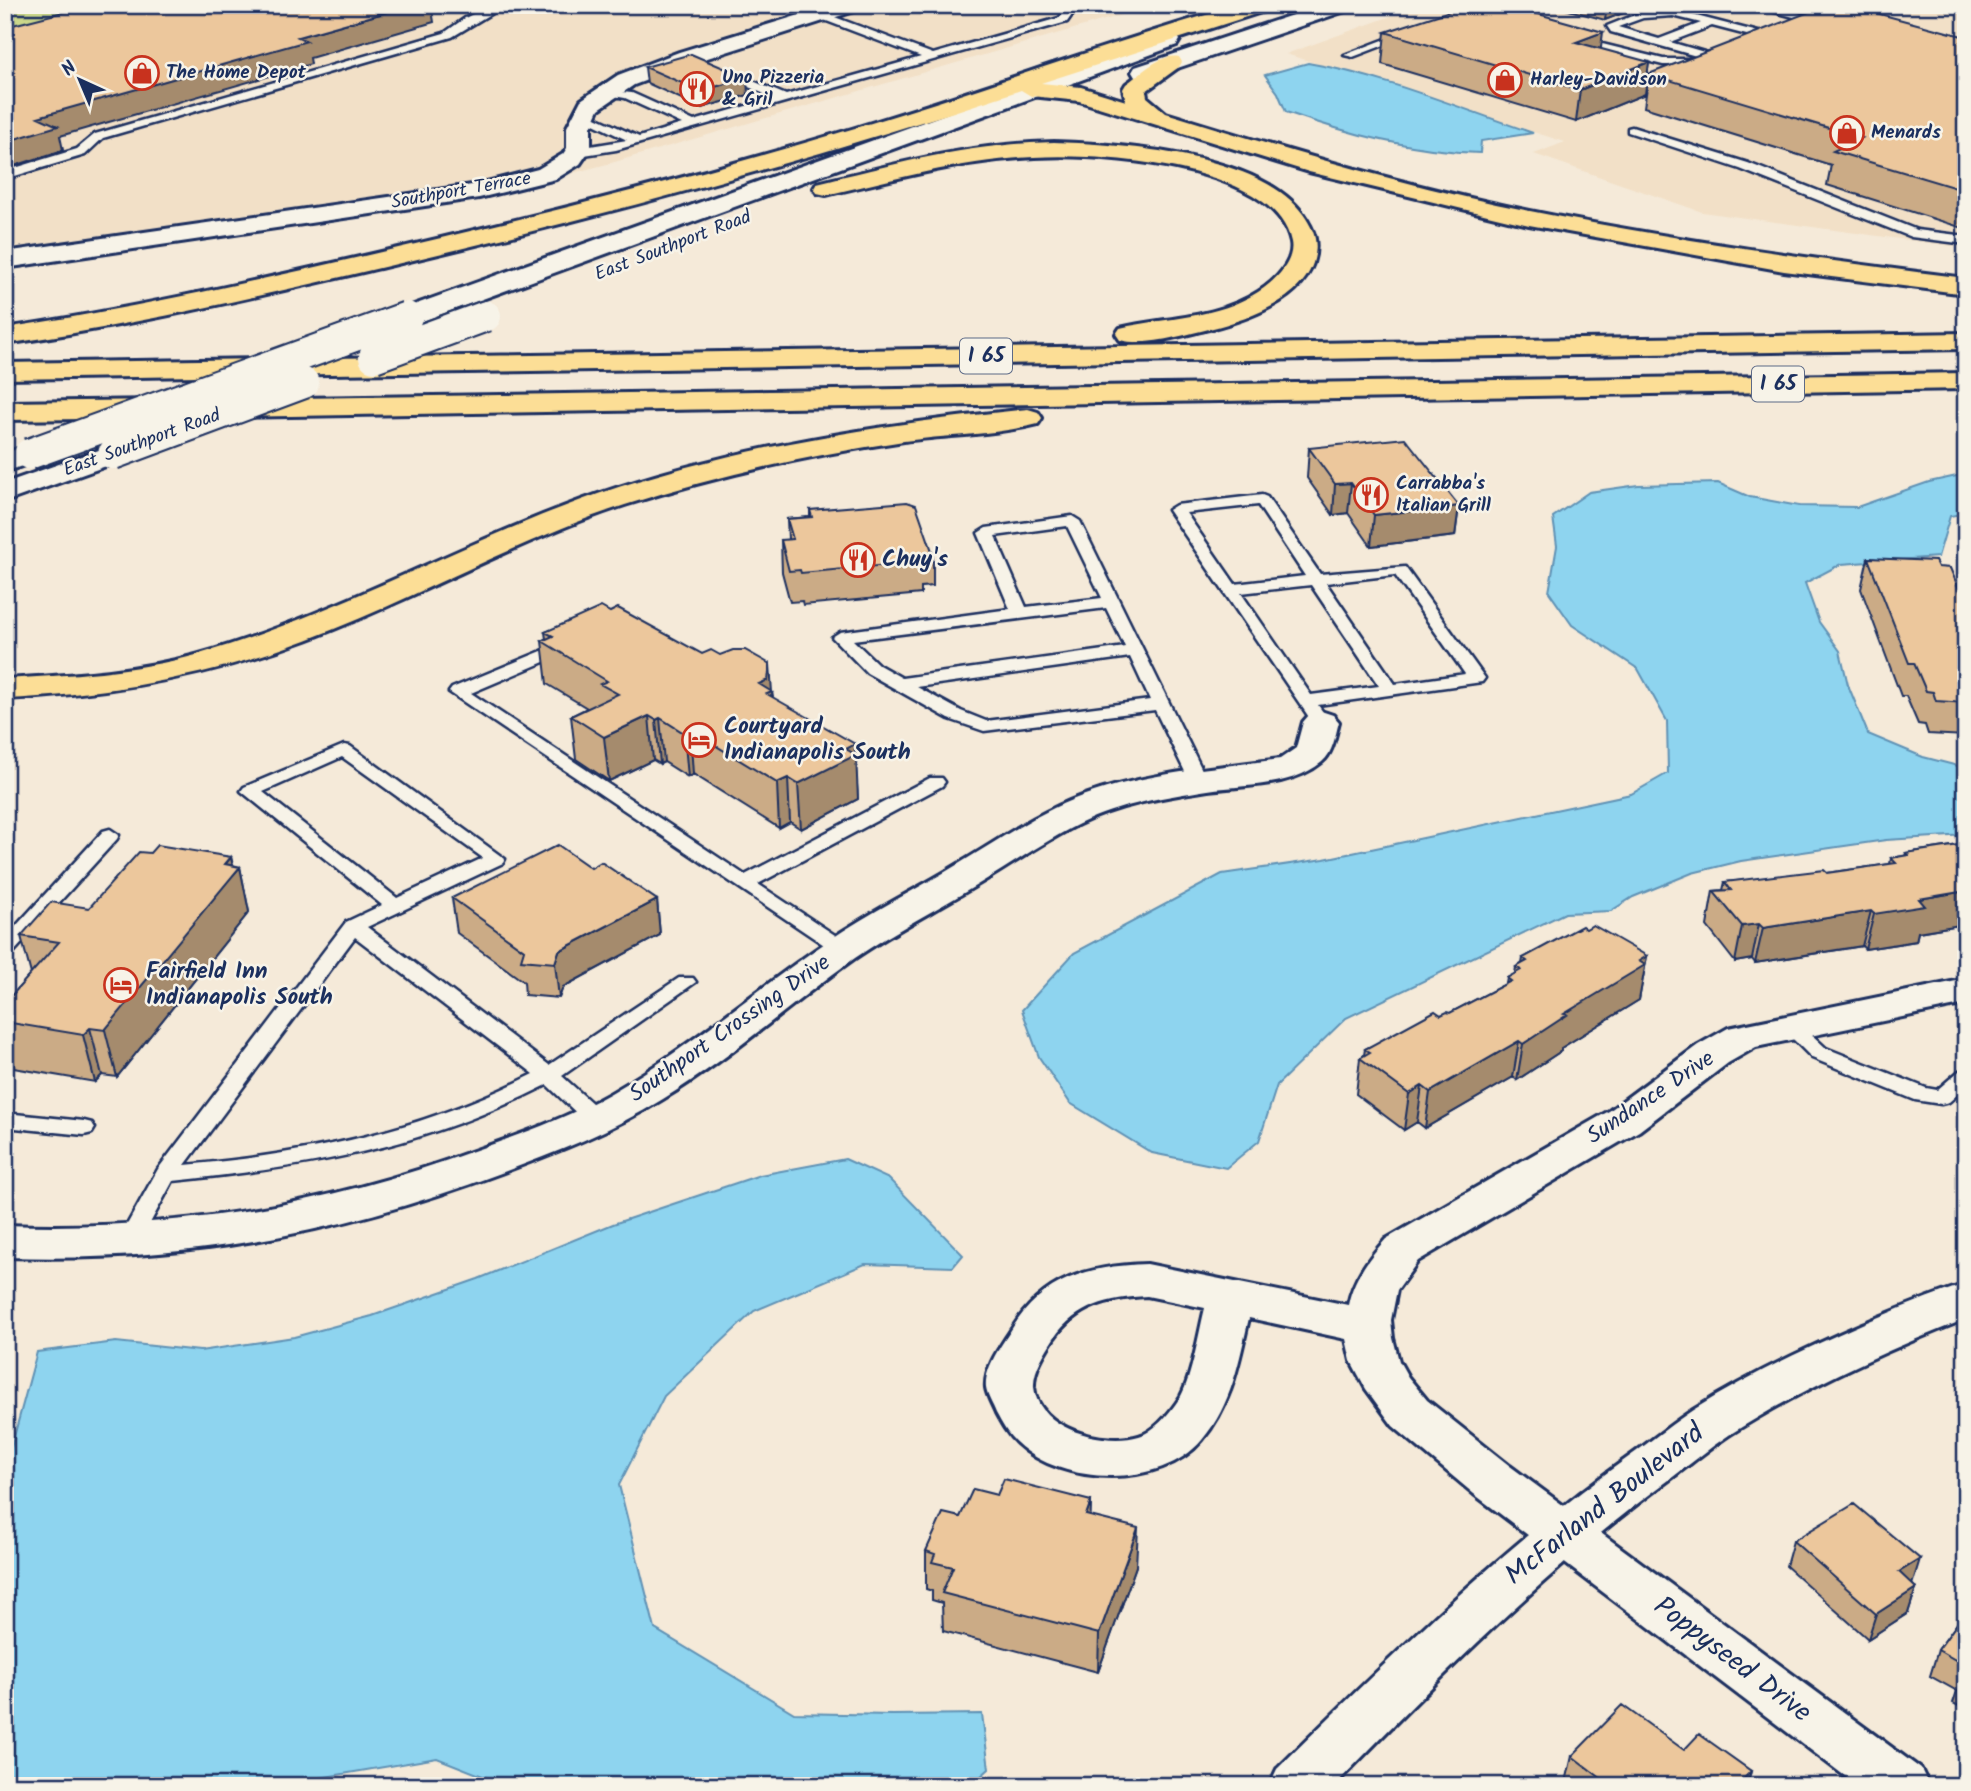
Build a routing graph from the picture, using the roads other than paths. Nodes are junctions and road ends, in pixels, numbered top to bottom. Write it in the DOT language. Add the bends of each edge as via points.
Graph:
graph roads {
  1 [pos="500,5"];
  2 [pos="854,5"];
  3 [pos="1053,5"];
  4 [pos="1265,5"];
  5 [pos="1344,5"];
  6 [pos="1728,5"];
  7 [pos="1773,7"];
  8 [pos="1836,10"];
  9 [pos="820,15"];
  10 [pos="1814,19"];
  11 [pos="1711,23"];
  12 [pos="1425,28"];
  13 [pos="1766,37"];
  14 [pos="1568,38"];
  15 [pos="1659,43"];
  16 [pos="1349,55"];
  17 [pos="1722,55"];
  18 [pos="687,57"];
  19 [pos="932,57"];
  20 [pos="1171,62"];
  21 [pos="1031,89"];
  22 [pos="606,92"];
  23 [pos="1081,94"];
  24 [pos="785,99"];
  25 [pos="583,115"];
  26 [pos="1157,117"];
  27 [pos="693,125"];
  28 [pos="1632,130"];
  29 [pos="638,140"];
  30 [pos="578,152"];
  31 [pos="5,175"];
  32 [pos="826,188"];
  33 [pos="695,237"];
  34 [pos="1966,240"];
  35 [pos="5,261"];
  36 [pos="1966,286"];
  37 [pos="499,311"];
  38 [pos="5,335"];
  39 [pos="1966,341"];
  40 [pos="654,362"];
  41 [pos="5,371"];
  42 [pos="1966,381"];
  43 [pos="1591,386"];
  44 [pos="5,411"];
  45 [pos="17,458"];
  46 [pos="5,494"];
  47 [pos="1314,578"];
  48 [pos="1230,589"];
  49 [pos="1113,602"];
  50 [pos="1020,613"];
  51 [pos="582,639"];
  52 [pos="1135,651"];
  53 [pos="899,684"];
  54 [pos="5,688"];
  55 [pos="1390,690"];
  56 [pos="1161,704"];
  57 [pos="1314,711"];
  58 [pos="936,782"];
  59 [pos="1199,782"];
  60 [pos="110,835"];
  61 [pos="745,883"];
  62 [pos="395,906"];
  63 [pos="353,926"];
  64 [pos="843,949"];
  65 [pos="5,950"];
  66 [pos="686,982"];
  67 [pos="1966,991"];
  68 [pos="1791,1027"];
  69 [pos="549,1075"];
  70 [pos="1966,1076"];
  71 [pos="596,1118"];
  72 [pos="5,1120"];
  73 [pos="84,1128"];
  74 [pos="166,1174"];
  75 [pos="5,1241"];
  76 [pos="129,1241"];
  77 [pos="1231,1297"];
  78 [pos="1966,1301"];
  79 [pos="1368,1327"];
  80 [pos="1564,1533"];
  81 [pos="1297,1786"];
  82 [pos="1901,1786"];
  1 -- 31 [label="lane" via="447,35 99,136 81,152"];
  2 -- 9 [label="street"];
  3 -- 19 [label="lane" via="1069,12 1063,20"];
  4 -- 21 [label="street, East Southport Road"];
  4 -- 38 [label="highway" via="848,138 655,193 281,283"];
  5 -- 20 [label="street, East Southport Road"];
  6 -- 7 [label="lane"];
  7 -- 10 [label="lane"];
  8 -- 10 [label="street"];
  9 -- 18 [label="street"];
  9 -- 19 [label="lane"];
  10 -- 13 [label="street"];
  11 -- 13 [label="lane"];
  11 -- 15 [label="lane"];
  11 -- 15 [label="lane" via="1659,12 1612,26"];
  12 -- 16 [label="lane"];
  13 -- 17 [label="street"];
  14 -- 17 [label="lane" via="1663,62"];
  15 -- 17 [label="lane"];
  18 -- 22 [label="street" via="641,73"];
  18 -- 24 [label="lane"];
  19 -- 24 [label="lane"];
  20 -- 23 [label="street, East Southport Road"];
  20 -- 26 [label="highway" via="1134,89 1136,99"];
  21 -- 23 [label="highway"];
  21 -- 45 [label="street, East Southport Road, bridge"];
  22 -- 25 [label="street"];
  22 -- 27 [label="lane" via="628,95"];
  23 -- 26 [label="highway"];
  23 -- 32 [label="street, East Southport Road"];
  24 -- 27 [label="lane"];
  25 -- 29 [label="lane"];
  25 -- 30 [label="street"];
  26 -- 36 [label="highway" via="1350,176 1542,221 1784,263"];
  27 -- 29 [label="lane"];
  28 -- 34 [label="lane" via="1744,166 1915,233"];
  29 -- 30 [label="lane"];
  30 -- 35 [label="street, Southport Terrace" via="547,174 479,191"];
  32 -- 33 [label="street, East Southport Road"];
  32 -- 40 [label="highway" via="939,160 1000,152 1067,149 1129,153 1210,170 1275,199 1290,211 1303,232 1305,254 1301,265 1266,298 1207,321 1149,332 1078,339 733,346"];
  37 -- 46 [label="street, East Southport Road, bridge"];
  39 -- 40 [label="highway, I 65"];
  40 -- 41 [label="highway, I 65"];
  42 -- 43 [label="highway, I 65"];
  43 -- 44 [label="highway, I 65"];
  43 -- 54 [label="highway" via="1042,417 862,437 767,456 638,492 554,521 300,631 205,662 127,678"];
  47 -- 48 [label="lane"];
  47 -- 48 [label="lane" via="1262,500 1176,510"];
  47 -- 55 [label="lane"];
  47 -- 55 [label="lane" via="1399,570 1476,678"];
  48 -- 57 [label="lane"];
  49 -- 50 [label="lane"];
  49 -- 50 [label="lane" via="1072,521 986,533"];
  49 -- 52 [label="lane"];
  50 -- 53 [label="lane" via="841,637 873,670"];
  51 -- 61 [label="lane" via="458,692"];
  52 -- 53 [label="lane"];
  52 -- 56 [label="lane"];
  53 -- 56 [label="lane" via="984,726"];
  55 -- 57 [label="lane"];
  56 -- 59 [label="lane"];
  57 -- 59 [label="street, Southport Crossing Drive" via="1312,753 1290,768"];
  58 -- 61 [label="lane"];
  59 -- 64 [label="street, Southport Crossing Drive" via="1130,793 1072,813"];
  60 -- 65 [label="lane"];
  61 -- 64 [label="lane"];
  62 -- 62 [label="lane" via="374,889 250,791 344,751 496,859"];
  62 -- 63 [label="lane"];
  63 -- 69 [label="lane"];
  63 -- 74 [label="lane"];
  64 -- 71 [label="street, Southport Crossing Drive" via="680,1070"];
  66 -- 69 [label="lane"];
  67 -- 68 [label="street, Sundance Drive"];
  68 -- 70 [label="lane" via="1819,1054 1923,1095 1941,1097"];
  68 -- 79 [label="street, Sundance Drive" via="1743,1037 1713,1054 1624,1121 1402,1250 1374,1290"];
  69 -- 71 [label="lane"];
  69 -- 74 [label="lane" via="473,1111 363,1145 282,1162"];
  71 -- 76 [label="street, Southport Crossing Drive" via="447,1179 331,1212 249,1228"];
  72 -- 73 [label="lane"];
  74 -- 76 [label="lane"];
  75 -- 76 [label="street, Southport Crossing Drive"];
  77 -- 77 [label="street" via="1147,1280 1111,1281 1071,1296 1038,1322 1020,1352 1010,1387 1021,1415 1057,1445 1104,1458 1153,1452 1173,1441 1194,1418 1208,1392"];
  77 -- 79 [label="street"];
  78 -- 80 [label="street, McFarland Boulevard" via="1866,1342 1740,1405 1634,1476"];
  79 -- 80 [label="street, Sundance Drive" via="1379,1368 1410,1413"];
  80 -- 81 [label="street, McFarland Boulevard" via="1479,1605"];
  80 -- 82 [label="street, Poppyseed Drive"];
}
